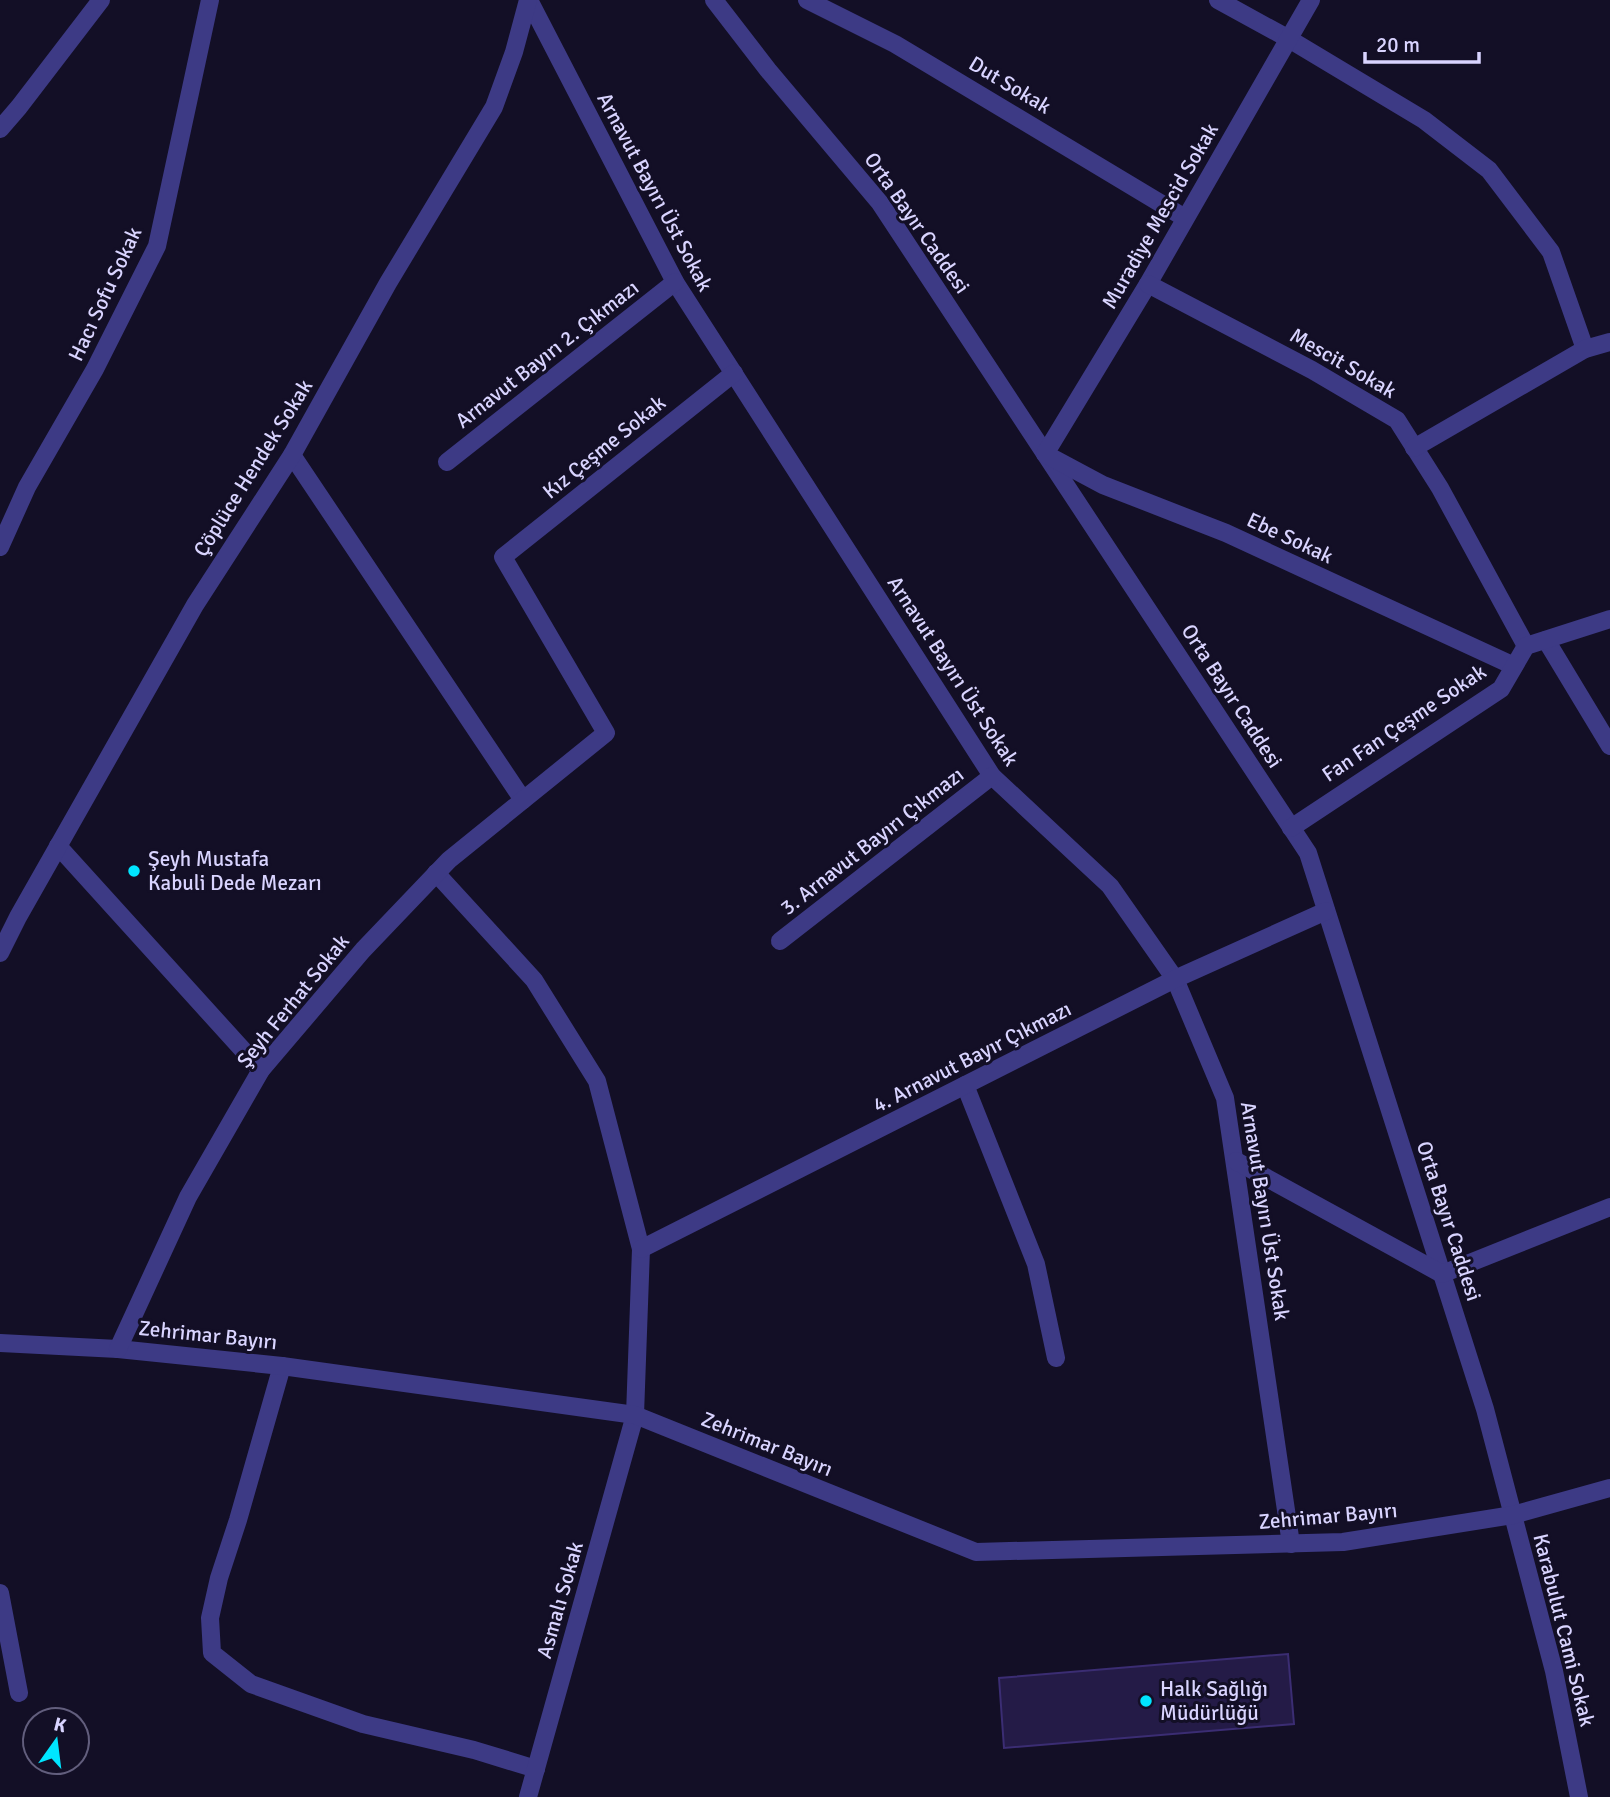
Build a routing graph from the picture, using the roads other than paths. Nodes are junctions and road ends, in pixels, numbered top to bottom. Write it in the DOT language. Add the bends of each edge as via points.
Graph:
graph roads {
  1 [pos="101,0"];
  2 [pos="209,0"];
  3 [pos="528,0"];
  4 [pos="714,0"];
  5 [pos="807,0"];
  6 [pos="1217,0"];
  7 [pos="1311,0"];
  8 [pos="1289,39"];
  9 [pos="0,129"];
  10 [pos="1185,218"];
  11 [pos="675,282"];
  12 [pos="1148,284"];
  13 [pos="1610,342"];
  14 [pos="1585,349"];
  15 [pos="734,373"];
  16 [pos="1415,448"];
  17 [pos="1045,454"];
  18 [pos="292,455"];
  19 [pos="447,462"];
  20 [pos="0,547"];
  21 [pos="503,557"];
  22 [pos="1610,619"];
  23 [pos="1546,640"];
  24 [pos="1526,646"];
  25 [pos="1514,666"];
  26 [pos="1610,746"];
  27 [pos="992,776"];
  28 [pos="523,800"];
  29 [pos="1291,828"];
  30 [pos="58,846"];
  31 [pos="436,873"];
  32 [pos="1326,911"];
  33 [pos="780,941"];
  34 [pos="0,953"];
  35 [pos="1175,979"];
  36 [pos="261,1070"];
  37 [pos="965,1085"];
  38 [pos="1236,1161"];
  39 [pos="1610,1207"];
  40 [pos="641,1250"];
  41 [pos="1442,1274"];
  42 [pos="0,1343"];
  43 [pos="118,1349"];
  44 [pos="1056,1358"];
  45 [pos="282,1366"];
  46 [pos="635,1415"];
  47 [pos="1610,1488"];
  48 [pos="1513,1515"];
  49 [pos="1291,1544"];
  50 [pos="0,1593"];
  51 [pos="19,1693"];
  52 [pos="536,1769"];
  53 [pos="528,1797"];
  54 [pos="1579,1797"];
  1 -- 9 [label="street"];
  2 -- 20 [label="street, Hacı Sofu Sokak" via="157,246 95,369 27,487"];
  3 -- 11 [label="street, Arnavut Bayırı Üst Sokak"];
  3 -- 18 [label="street, Çöplüce Hendek Sokak" via="494,107"];
  4 -- 17 [label="street, Orta Bayır Caddesi" via="880,203"];
  5 -- 10 [label="street, Dut Sokak" via="895,44"];
  6 -- 8 [label="street"];
  7 -- 8 [label="street, Muradiye Mescid Sokak"];
  8 -- 10 [label="street, Muradiye Mescid Sokak"];
  8 -- 14 [label="street" via="1424,120 1489,170 1551,252"];
  10 -- 12 [label="street, Muradiye Mescid Sokak"];
  11 -- 15 [label="street, Arnavut Bayırı Üst Sokak"];
  11 -- 19 [label="street, Arnavut Bayırı 2. Çıkmazı"];
  12 -- 16 [label="street, Mescit Sokak" via="1397,420"];
  12 -- 17 [label="street, Muradiye Mescid Sokak"];
  13 -- 14 [label="street"];
  14 -- 16 [label="street"];
  15 -- 21 [label="street, Kız Çeşme Sokak"];
  15 -- 27 [label="street, Arnavut Bayırı Üst Sokak"];
  16 -- 24 [label="street, Mescit Sokak"];
  17 -- 25 [label="street, Ebe Sokak" via="1103,485 1226,533"];
  17 -- 29 [label="street, Orta Bayır Caddesi"];
  18 -- 28 [label="street"];
  18 -- 30 [label="street, Çöplüce Hendek Sokak" via="195,604"];
  21 -- 28 [label="street, Şeyh Ferhat Sokak" via="606,733"];
  22 -- 23 [label="street"];
  23 -- 24 [label="street"];
  23 -- 26 [label="street"];
  24 -- 25 [label="street, Fan Fan Çeşme Sokak"];
  25 -- 29 [label="street, Fan Fan Çeşme Sokak" via="1501,689"];
  27 -- 33 [label="street, 3. Arnavut Bayırı Çıkmazı"];
  27 -- 35 [label="street, Arnavut Bayırı Üst Sokak" via="1110,886"];
  28 -- 31 [label="street, Şeyh Ferhat Sokak"];
  29 -- 32 [label="street, Orta Bayır Caddesi" via="1308,853"];
  30 -- 34 [label="street, Çöplüce Hendek Sokak"];
  30 -- 36 [label="street"];
  31 -- 36 [label="street, Şeyh Ferhat Sokak"];
  31 -- 40 [label="street, Asmalı Sokak" via="534,980 597,1081"];
  32 -- 35 [label="street, 4. Arnavut Bayır Çıkmazı"];
  32 -- 41 [label="street, Orta Bayır Caddesi"];
  35 -- 37 [label="street, 4. Arnavut Bayır Çıkmazı"];
  35 -- 38 [label="street, Arnavut Bayırı Üst Sokak" via="1225,1098"];
  36 -- 43 [label="street, Şeyh Ferhat Sokak" via="188,1197"];
  37 -- 40 [label="street, 4. Arnavut Bayır Çıkmazı"];
  37 -- 44 [label="street" via="1036,1264"];
  38 -- 41 [label="street"];
  38 -- 49 [label="street, Arnavut Bayırı Üst Sokak"];
  39 -- 41 [label="street"];
  40 -- 46 [label="street, Asmalı Sokak"];
  41 -- 48 [label="street, Orta Bayır Caddesi"];
  42 -- 43 [label="street, Zehrimar Bayırı"];
  43 -- 45 [label="street, Zehrimar Bayırı"];
  45 -- 46 [label="street, Zehrimar Bayırı"];
  45 -- 52 [label="street" via="219,1578 210,1618 212,1653 251,1684 363,1724"];
  46 -- 49 [label="street, Zehrimar Bayırı" via="976,1552"];
  46 -- 52 [label="street, Asmalı Sokak"];
  47 -- 48 [label="street, Zehrimar Bayırı"];
  48 -- 49 [label="street, Zehrimar Bayırı" via="1343,1542"];
  48 -- 54 [label="street, Karabulut Cami Sokak" via="1554,1671"];
  50 -- 51 [label="street"];
  52 -- 53 [label="street, Asmalı Sokak"];
}
